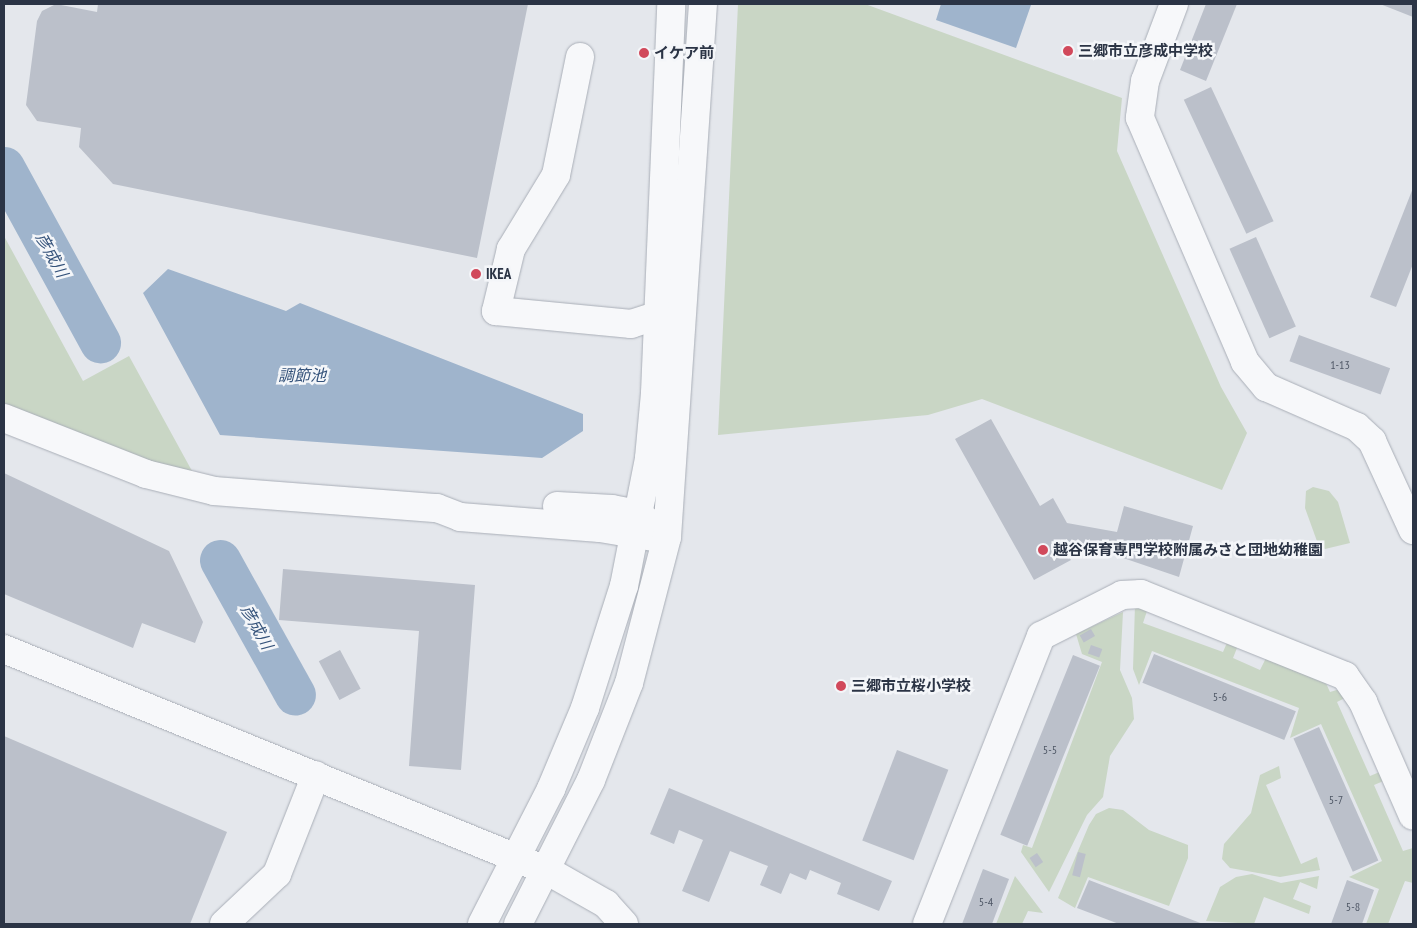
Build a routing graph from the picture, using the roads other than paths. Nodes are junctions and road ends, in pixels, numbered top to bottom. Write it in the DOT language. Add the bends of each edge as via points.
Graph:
graph roads {
  1 [pos="671,4"];
  2 [pos="703,4"];
  3 [pos="1174,4"];
  4 [pos="580,57"];
  5 [pos="656,316"];
  6 [pos="4,418"];
  7 [pos="636,526"];
  8 [pos="1413,530"];
  9 [pos="667,537"];
  10 [pos="4,648"];
  11 [pos="316,775"];
  12 [pos="1413,816"];
  13 [pos="518,859"];
  14 [pos="548,871"];
  15 [pos="224,924"];
  16 [pos="482,924"];
  17 [pos="518,924"];
  18 [pos="624,924"];
  19 [pos="927,924"];
  1 -- 5 [label="street"];
  2 -- 9 [label="street"];
  3 -- 8 [label="street" via="1144,81 1140,118 1245,362 1266,387 1357,427 1367,436 1382,457"];
  4 -- 5 [label="street" via="556,175 511,249 496,311 631,324"];
  5 -- 7 [label="street" via="654,402"];
  6 -- 7 [label="street" via="183,485 239,495 437,508 460,517 600,528"];
  7 -- 9 [label="street"];
  7 -- 13 [label="street" via="624,586 585,708"];
  9 -- 14 [label="street" via="630,683 591,780"];
  10 -- 11 [label="street"];
  11 -- 13 [label="street"];
  11 -- 15 [label="street" via="277,874"];
  12 -- 19 [label="street" via="1363,702 1345,676 1141,594 1122,595 1041,636"];
  13 -- 14 [label="street"];
  13 -- 16 [label="street"];
  14 -- 17 [label="street"];
  14 -- 18 [label="street" via="606,904"];
}
